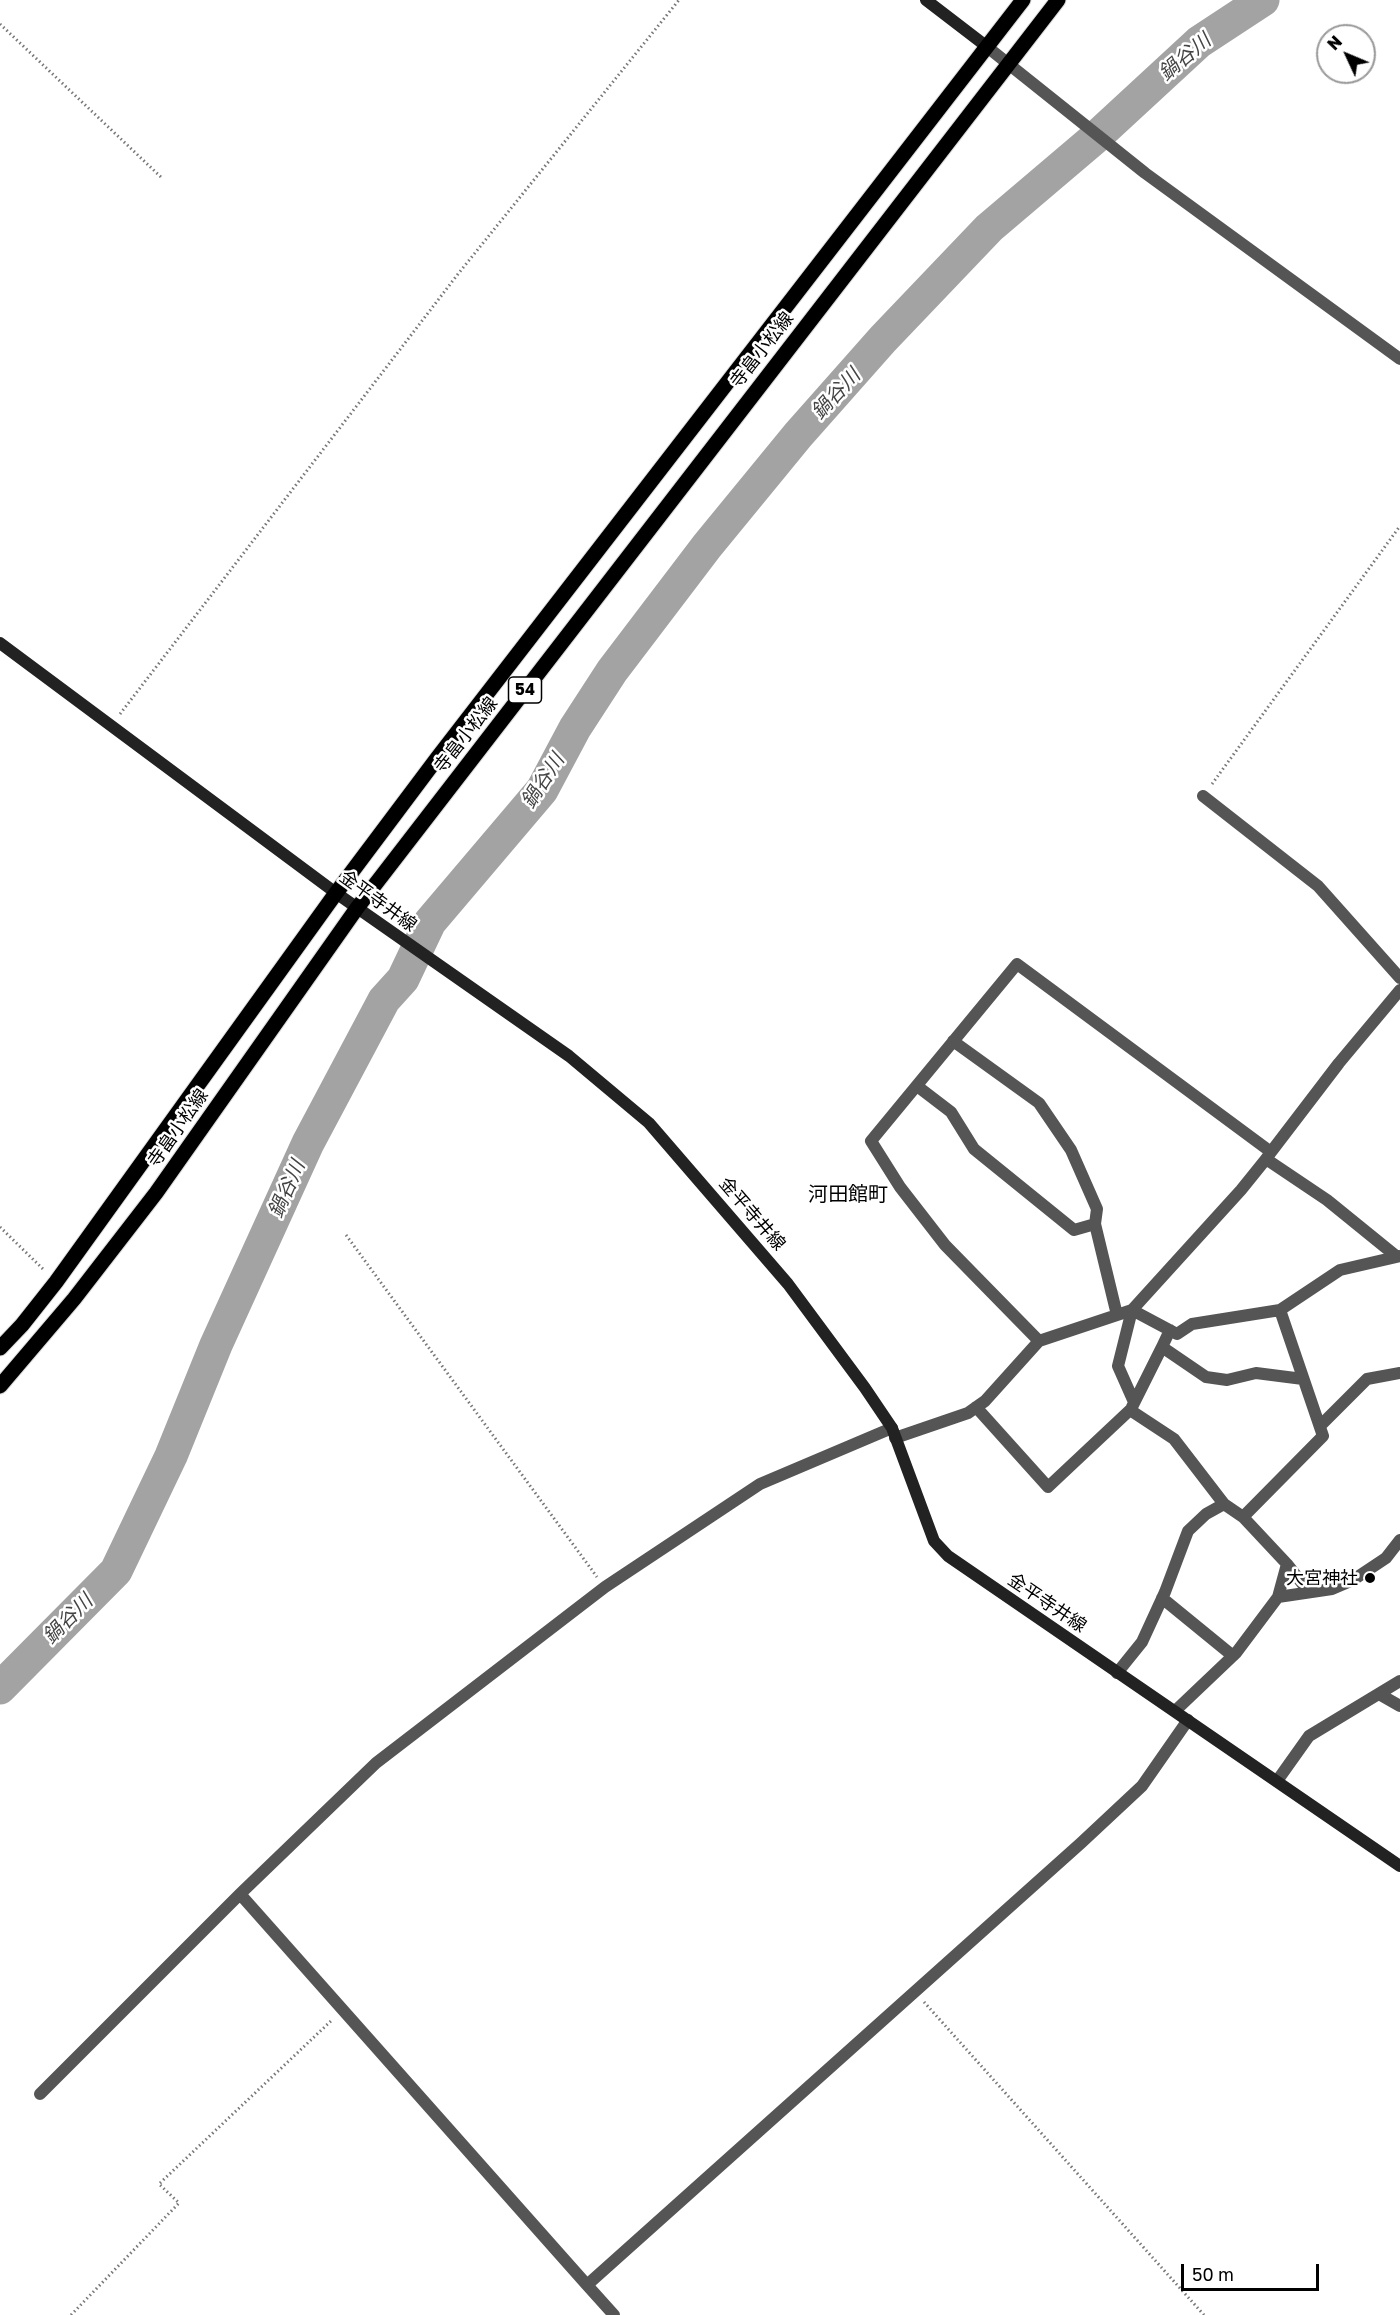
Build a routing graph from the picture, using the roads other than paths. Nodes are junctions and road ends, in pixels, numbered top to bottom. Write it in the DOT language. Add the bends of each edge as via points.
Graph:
graph roads {
  1 [pos="926,0"];
  2 [pos="1023,0"];
  3 [pos="1058,0"];
  4 [pos="986,46"];
  5 [pos="1008,63"];
  6 [pos="1400,359"];
  7 [pos="0,643"];
  8 [pos="1203,796"];
  9 [pos="336,893"];
  10 [pos="357,908"];
  11 [pos="1400,978"];
  12 [pos="1400,990"];
  13 [pos="953,1041"];
  14 [pos="917,1086"];
  15 [pos="1268,1155"];
  16 [pos="1095,1224"];
  17 [pos="1398,1256"];
  18 [pos="1132,1310"];
  19 [pos="1280,1310"];
  20 [pos="1117,1315"];
  21 [pos="1170,1330"];
  22 [pos="1040,1341"];
  23 [pos="1162,1347"];
  24 [pos="0,1348"];
  25 [pos="1400,1373"];
  26 [pos="1303,1379"];
  27 [pos="0,1386"];
  28 [pos="1132,1406"];
  29 [pos="976,1407"];
  30 [pos="1320,1426"];
  31 [pos="893,1433"];
  32 [pos="1224,1504"];
  33 [pos="1243,1517"];
  34 [pos="1400,1540"];
  35 [pos="1287,1564"];
  36 [pos="1310,1592"];
  37 [pos="1278,1596"];
  38 [pos="1162,1598"];
  39 [pos="1233,1656"];
  40 [pos="1117,1673"];
  41 [pos="1400,1681"];
  42 [pos="1379,1694"];
  43 [pos="1400,1706"];
  44 [pos="1175,1711"];
  45 [pos="1188,1720"];
  46 [pos="1277,1781"];
  47 [pos="1400,1866"];
  48 [pos="240,1894"];
  49 [pos="40,2094"];
  50 [pos="587,2285"];
  51 [pos="614,2315"];
  1 -- 4 [label="main road"];
  2 -- 4 [label="main road, 寺畠小松線 / 54"];
  3 -- 5 [label="main road, 寺畠小松線 / 54"];
  4 -- 5 [label="street"];
  4 -- 9 [label="main road, 寺畠小松線 / 54"];
  5 -- 6 [label="street" via="1145,173"];
  5 -- 10 [label="main road, 寺畠小松線 / 54"];
  7 -- 9 [label="main road, 金平寺井線"];
  8 -- 11 [label="street" via="1318,886"];
  9 -- 10 [label="main road, 金平寺井線"];
  9 -- 24 [label="main road, 寺畠小松線 / 54" via="56,1282"];
  10 -- 27 [label="main road, 寺畠小松線 / 54" via="156,1193"];
  10 -- 31 [label="main road, 金平寺井線" via="569,1056 650,1123 788,1284"];
  12 -- 15 [label="street"];
  13 -- 14 [label="street"];
  13 -- 15 [label="street" via="1017,964"];
  13 -- 16 [label="street" via="1039,1103 1071,1150 1096,1209"];
  14 -- 16 [label="street" via="951,1112 974,1149 1074,1230"];
  14 -- 22 [label="street" via="871,1141 900,1187 945,1245"];
  15 -- 17 [label="street"];
  15 -- 18 [label="street"];
  16 -- 20 [label="street"];
  17 -- 19 [label="street" via="1340,1270"];
  18 -- 20 [label="street"];
  18 -- 21 [label="street"];
  18 -- 28 [label="street" via="1118,1366"];
  19 -- 21 [label="street" via="1192,1324 1177,1334"];
  19 -- 26 [label="street"];
  20 -- 22 [label="street"];
  21 -- 23 [label="street"];
  22 -- 29 [label="street"];
  23 -- 26 [label="street" via="1206,1377 1227,1380 1256,1373"];
  23 -- 28 [label="street"];
  25 -- 30 [label="street" via="1367,1379"];
  26 -- 30 [label="street"];
  28 -- 29 [label="street" via="1048,1487"];
  28 -- 32 [label="street" via="1174,1439"];
  29 -- 31 [label="street" via="968,1413"];
  30 -- 33 [label="street" via="1323,1436"];
  31 -- 40 [label="main road, 金平寺井線" via="934,1541 948,1556"];
  31 -- 48 [label="street" via="760,1484 604,1587 376,1763"];
  32 -- 33 [label="street"];
  32 -- 38 [label="street" via="1188,1531"];
  33 -- 35 [label="street"];
  34 -- 36 [label="street" via="1386,1558 1353,1580 1332,1589"];
  35 -- 36 [label="street"];
  35 -- 37 [label="street"];
  36 -- 37 [label="street"];
  37 -- 39 [label="street"];
  38 -- 39 [label="street"];
  38 -- 40 [label="street" via="1142,1642"];
  39 -- 44 [label="street"];
  40 -- 44 [label="main road, 金平寺井線"];
  41 -- 42 [label="street"];
  42 -- 43 [label="street"];
  42 -- 46 [label="street" via="1309,1736"];
  44 -- 45 [label="main road, 金平寺井線"];
  45 -- 46 [label="main road, 金平寺井線"];
  45 -- 50 [label="street" via="1142,1786"];
  46 -- 47 [label="main road, 金平寺井線"];
  48 -- 49 [label="street"];
  48 -- 50 [label="street"];
  50 -- 51 [label="street"];
}
